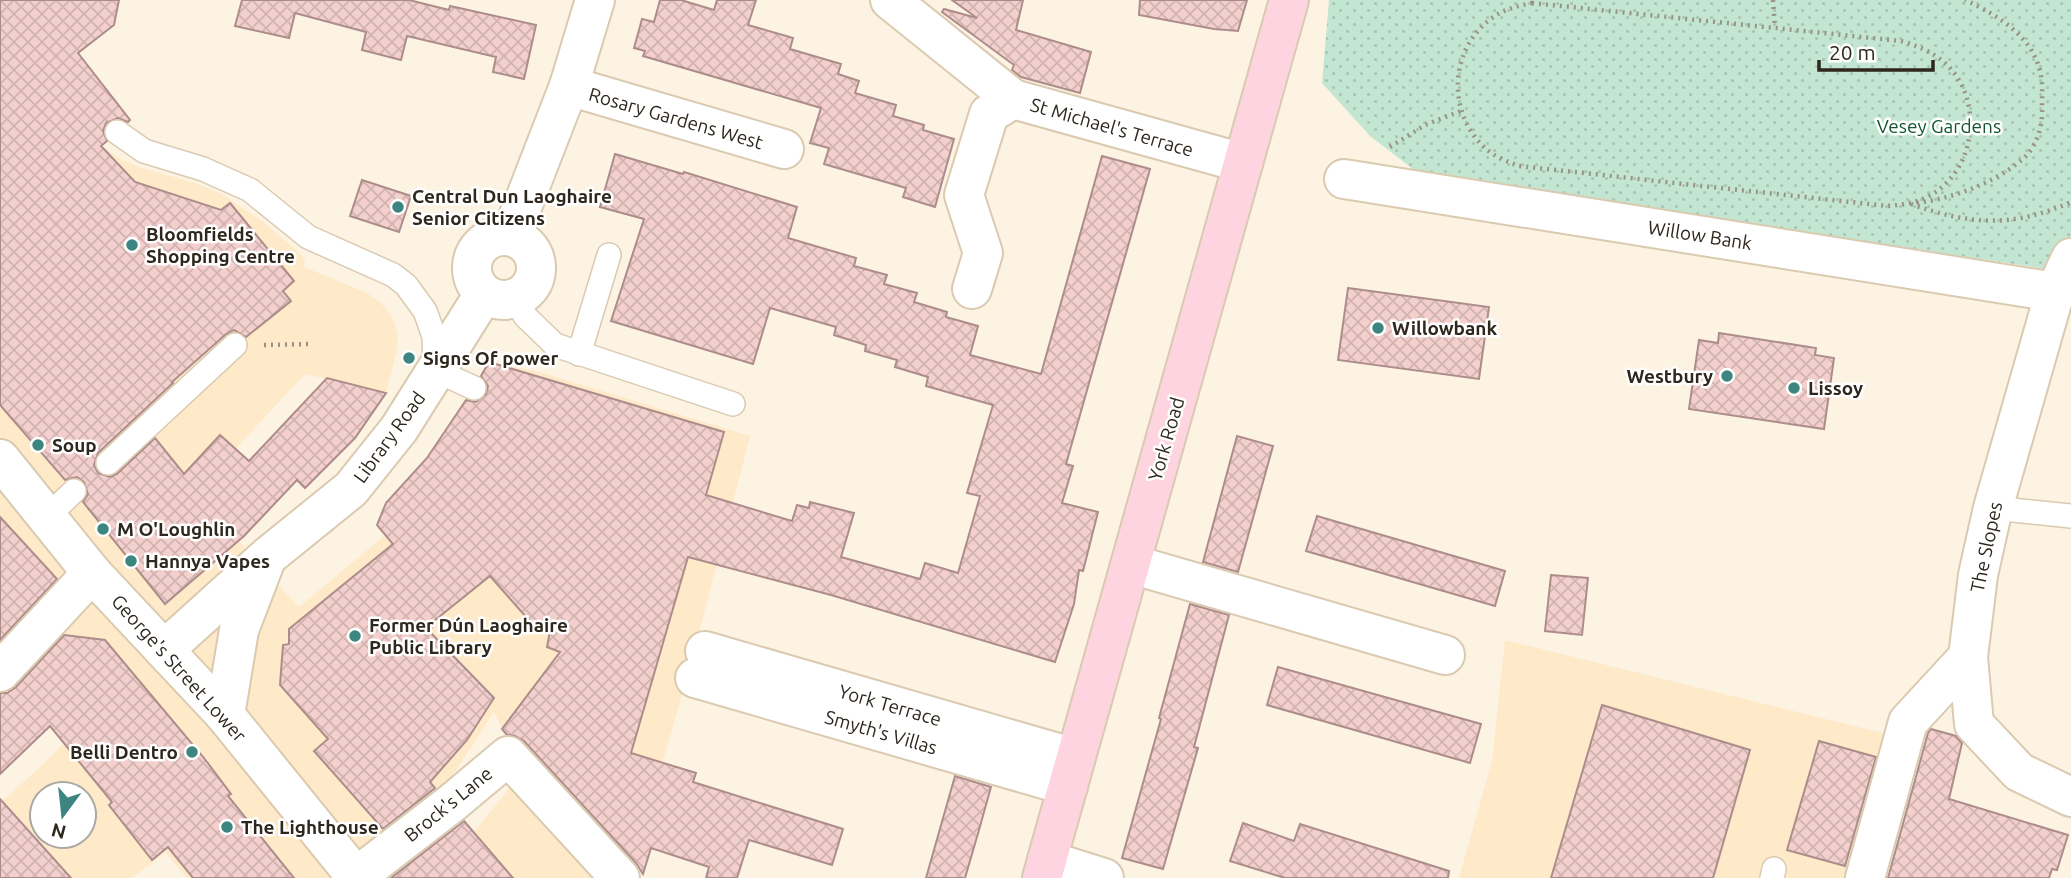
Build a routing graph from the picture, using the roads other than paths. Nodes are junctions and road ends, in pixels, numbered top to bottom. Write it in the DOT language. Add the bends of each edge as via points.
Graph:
graph roads {
  1 [pos="594,0"];
  2 [pos="890,0"];
  3 [pos="1289,0"];
  4 [pos="569,86"];
  5 [pos="1013,99"];
  6 [pos="117,132"];
  7 [pos="784,149"];
  8 [pos="1242,163"];
  9 [pos="1353,180"];
  10 [pos="520,240"];
  11 [pos="609,255"];
  12 [pos="2071,258"];
  13 [pos="972,289"];
  14 [pos="2055,292"];
  15 [pos="499,296"];
  16 [pos="235,345"];
  17 [pos="579,354"];
  18 [pos="435,370"];
  19 [pos="474,388"];
  20 [pos="733,404"];
  21 [pos="0,459"];
  22 [pos="108,463"];
  23 [pos="74,491"];
  24 [pos="1993,508"];
  25 [pos="2071,516"];
  26 [pos="47,517"];
  27 [pos="267,557"];
  28 [pos="1131,564"];
  29 [pos="92,573"];
  30 [pos="164,650"];
  31 [pos="1445,655"];
  32 [pos="1968,657"];
  33 [pos="700,664"];
  34 [pos="0,672"];
  35 [pos="225,715"];
  36 [pos="1071,772"];
  37 [pos="2071,797"];
  38 [pos="1044,869"];
  39 [pos="356,877"];
  40 [pos="620,878"];
  41 [pos="1104,878"];
  42 [pos="1865,878"];
  1 -- 4 [label="street"];
  2 -- 5 [label="street, St Michael's Terrace"];
  3 -- 8 [label="main road, York Road"];
  4 -- 7 [label="street, Rosary Gardens West"];
  4 -- 10 [label="street" via="515,225"];
  5 -- 8 [label="street, St Michael's Terrace"];
  5 -- 13 [label="street" via="989,114 964,195 984,253"];
  6 -- 18 [label="lane" via="144,151 250,190 308,237 393,275 425,311 434,336"];
  8 -- 28 [label="main road, York Road"];
  9 -- 14 [label="street, Willow Bank"];
  10 -- 15 [label="street" via="534,256 536,277 524,294"];
  10 -- 15 [label="street" via="499,236 480,245 471,265 476,286"];
  11 -- 17 [label="lane"];
  12 -- 14 [label="street, The Slopes"];
  14 -- 24 [label="street, The Slopes"];
  15 -- 17 [label="lane" via="555,345"];
  15 -- 18 [label="street, Library Road"];
  16 -- 22 [label="lane"];
  17 -- 20 [label="lane"];
  18 -- 19 [label="lane"];
  18 -- 27 [label="street, Library Road" via="399,429 351,489"];
  21 -- 26 [label="street, George's Street Lower"];
  23 -- 26 [label="lane"];
  24 -- 25 [label="lane"];
  24 -- 32 [label="street, The Slopes" via="1978,575"];
  26 -- 29 [label="street, George's Street Lower"];
  27 -- 30 [label="street, Library Road"];
  27 -- 35 [label="street" via="239,630"];
  28 -- 31 [label="street"];
  28 -- 36 [label="main road, York Road"];
  29 -- 30 [label="street, George's Street Lower"];
  29 -- 34 [label="street"];
  30 -- 35 [label="street, George's Street Lower"];
  32 -- 37 [label="street, The Slopes" via="1975,724 2020,772"];
  32 -- 42 [label="street" via="1909,722"];
  33 -- 36 [label="street, Smyth's Villas"];
  35 -- 39 [label="street, George's Street Lower"];
  36 -- 38 [label="main road, York Road"];
  38 -- 41 [label="street"];
  39 -- 40 [label="street, Brock's Lane" via="508,756"];
}
